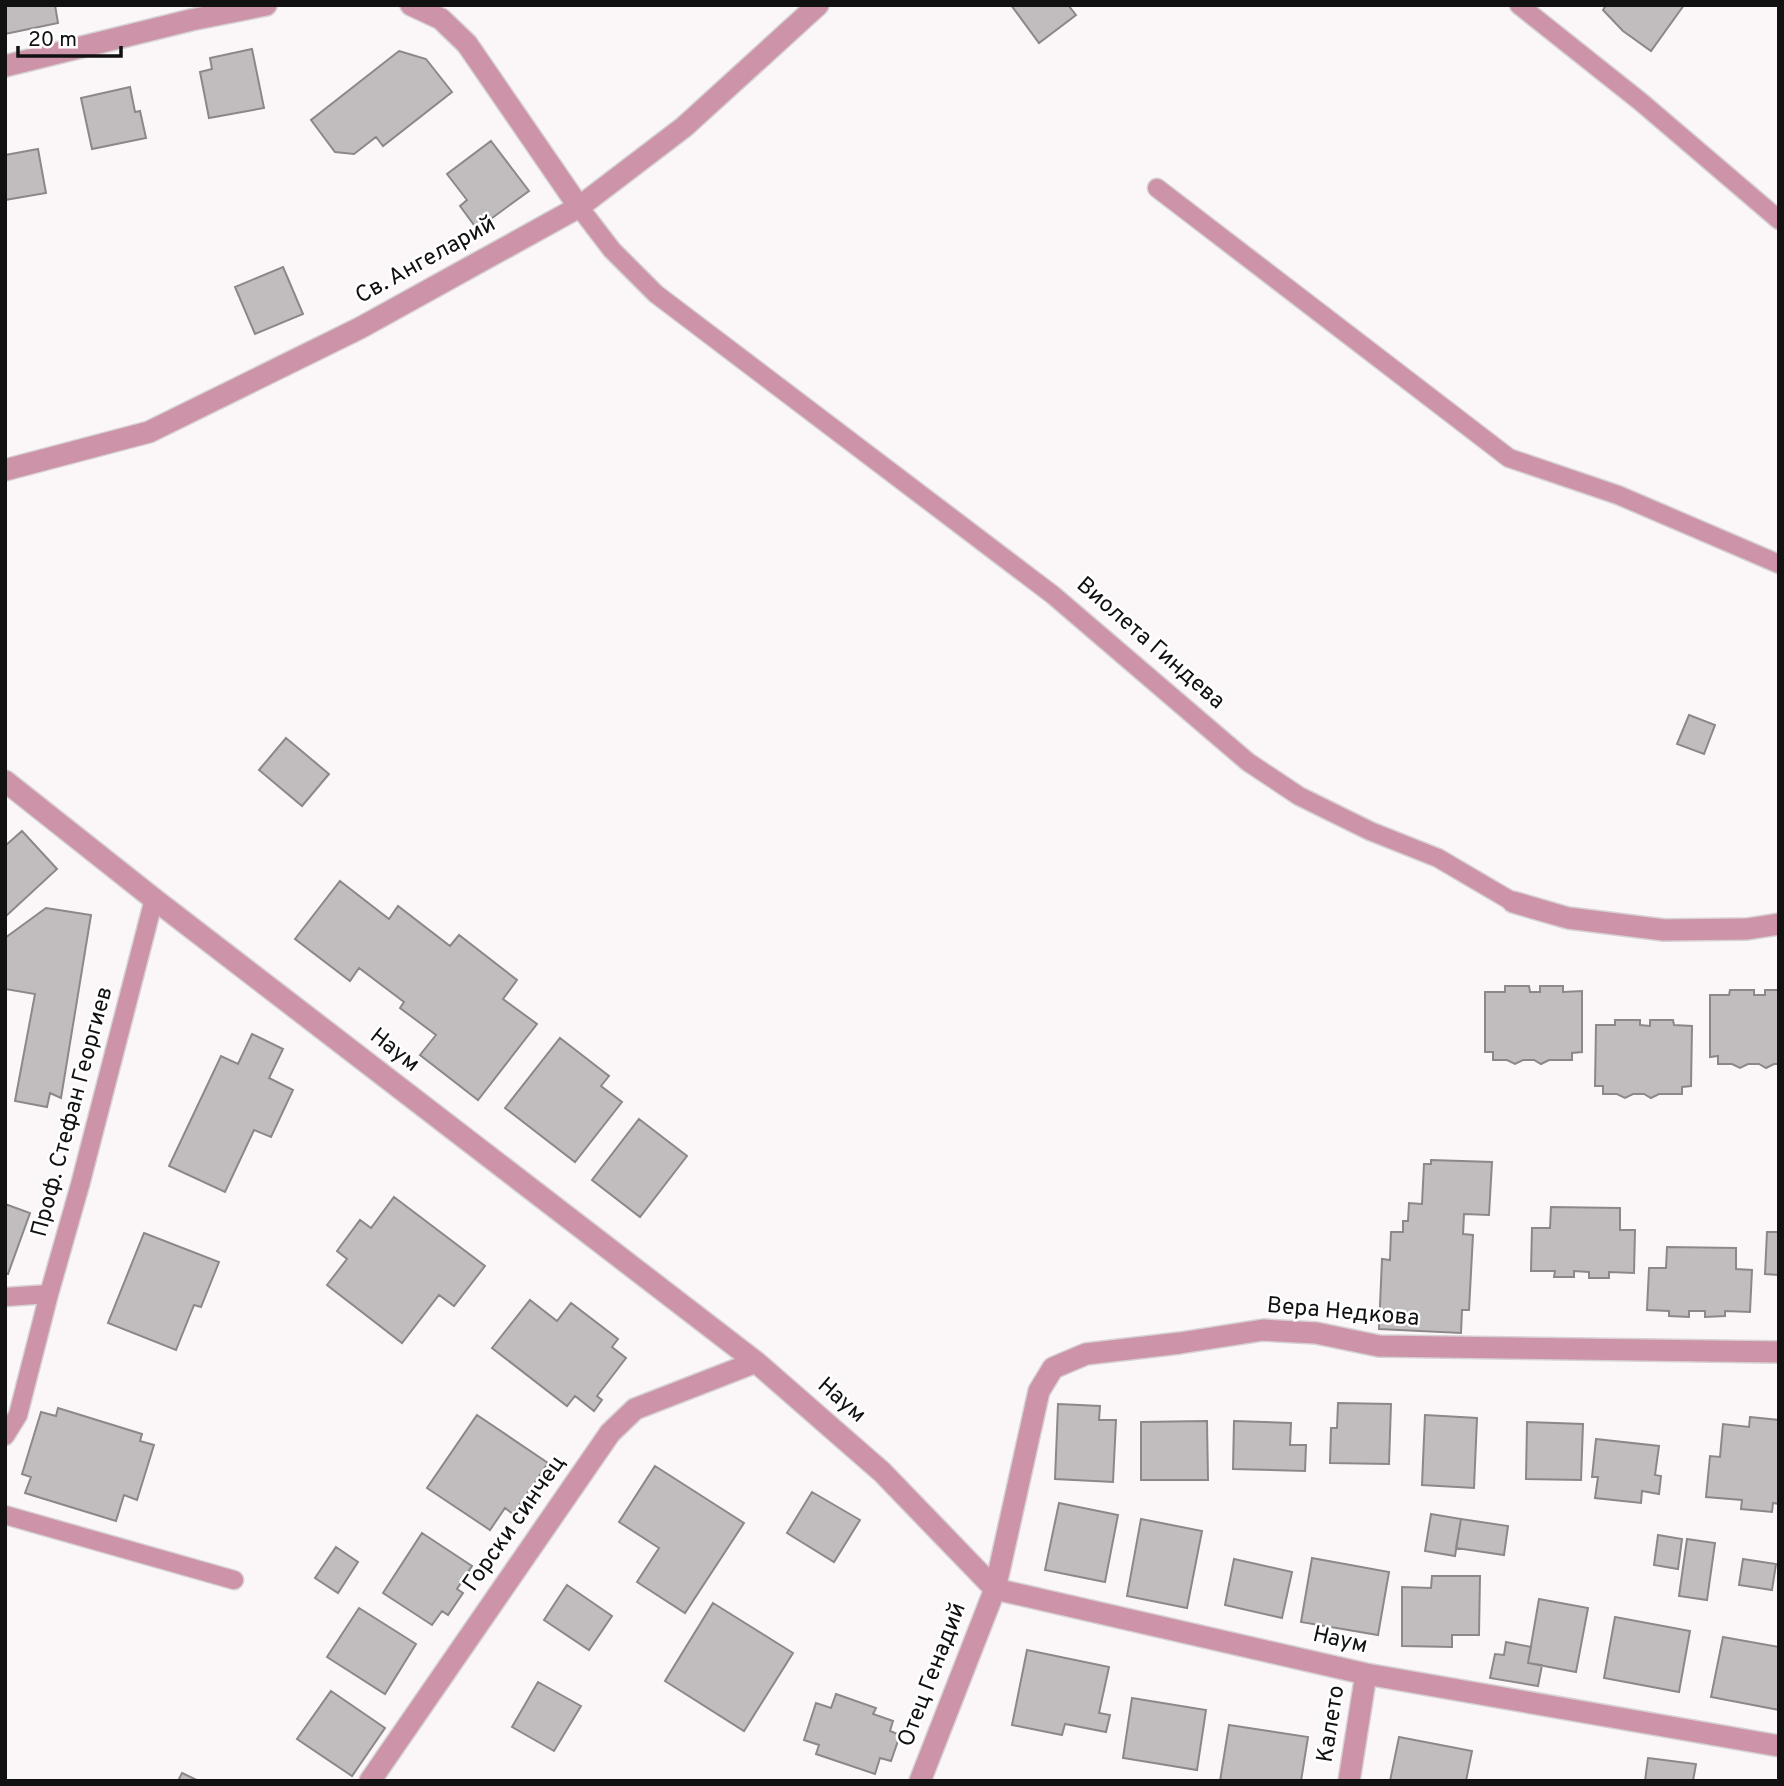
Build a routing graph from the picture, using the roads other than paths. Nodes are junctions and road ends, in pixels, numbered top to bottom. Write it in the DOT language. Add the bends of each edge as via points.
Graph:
graph roads {
  1 [pos="265,5"];
  2 [pos="411,5"];
  3 [pos="818,5"];
  4 [pos="1519,5"];
  5 [pos="440,12"];
  6 [pos="5,66"];
  7 [pos="1157,188"];
  8 [pos="579,206"];
  9 [pos="1779,220"];
  10 [pos="5,470"];
  11 [pos="1779,564"];
  12 [pos="5,781"];
  13 [pos="154,899"];
  14 [pos="1513,902"];
  15 [pos="1779,925"];
  16 [pos="49,1294"];
  17 [pos="5,1297"];
  18 [pos="1779,1352"];
  19 [pos="756,1362"];
  20 [pos="5,1436"];
  21 [pos="5,1515"];
  22 [pos="234,1580"];
  23 [pos="995,1589"];
  24 [pos="1366,1674"];
  25 [pos="1779,1746"];
  26 [pos="370,1781"];
  27 [pos="919,1781"];
  28 [pos="1349,1781"];
  1 -- 6 [label="street"];
  2 -- 5 [label="street"];
  3 -- 8 [label="street, Св. Ангеларий" via="684,127"];
  4 -- 9 [label="lane" via="1642,102"];
  5 -- 8 [label="street"];
  7 -- 11 [label="lane" via="1509,458 1618,495"];
  8 -- 10 [label="street, Св. Ангеларий" via="359,328 149,432"];
  8 -- 14 [label="lane, Виолета Гиндева" via="612,250 656,294 1053,595 1248,762 1299,796 1438,858"];
  12 -- 13 [label="street, Наум"];
  13 -- 16 [label="lane, Проф. Стефан Георгиев"];
  13 -- 19 [label="street, Наум"];
  14 -- 15 [label="street, Виолета Гиндева" via="1568,918 1664,930"];
  16 -- 17 [label="lane"];
  16 -- 20 [label="lane, Проф. Стефан Георгиев" via="18,1415"];
  18 -- 23 [label="street, Вера Недкова" via="1379,1346 1316,1333 1263,1330 1086,1354 1053,1368 1039,1391"];
  19 -- 23 [label="street, Наум" via="882,1472"];
  19 -- 26 [label="street, Горски синчец" via="635,1409 610,1433"];
  21 -- 22 [label="lane"];
  23 -- 24 [label="street, Наум"];
  23 -- 27 [label="street, Отец Генадий"];
  24 -- 25 [label="street, Наум"];
  24 -- 28 [label="street, Калето"];
}
